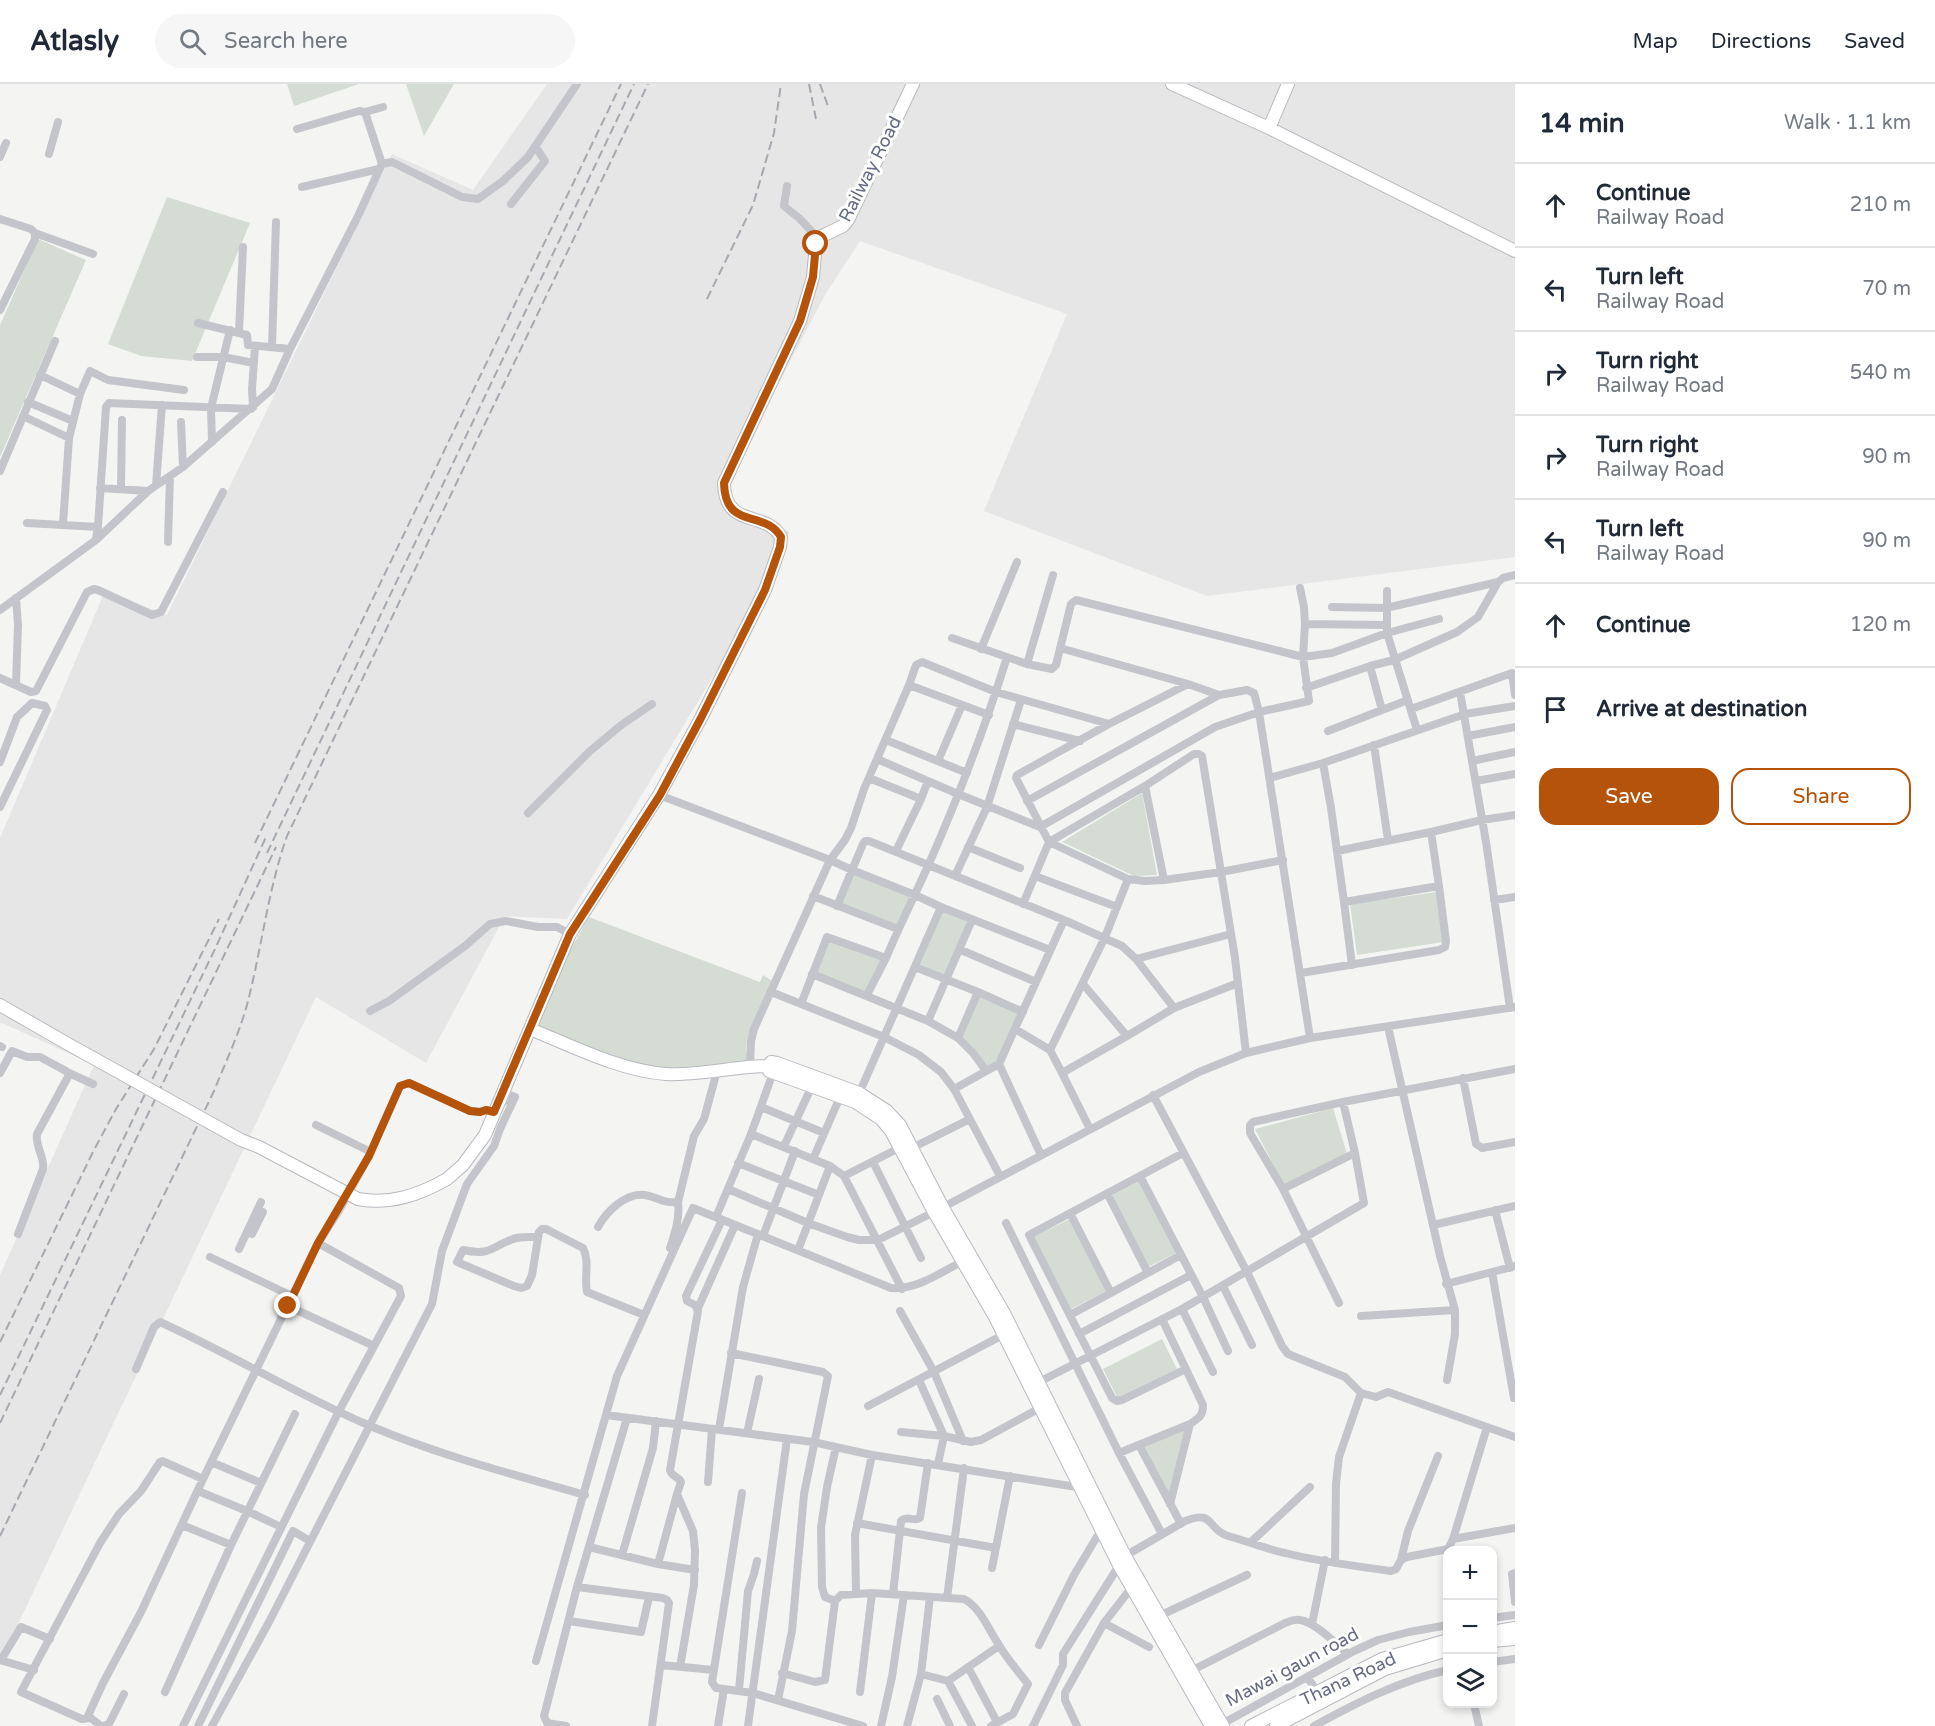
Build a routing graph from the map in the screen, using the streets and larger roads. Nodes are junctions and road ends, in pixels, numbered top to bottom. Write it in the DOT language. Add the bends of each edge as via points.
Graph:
graph roads {
  1 [pos="578,84"];
  2 [pos="913,84"];
  3 [pos="1172,84"];
  4 [pos="1288,84"];
  5 [pos="383,107"];
  6 [pos="365,112"];
  7 [pos="58,122"];
  8 [pos="1269,128"];
  9 [pos="297,129"];
  10 [pos="6,142"];
  11 [pos="535,146"];
  12 [pos="48,154"];
  13 [pos="0,157"];
  14 [pos="380,166"];
  15 [pos="787,186"];
  16 [pos="302,187"];
  17 [pos="511,204"];
  18 [pos="0,219"];
  19 [pos="276,222"];
  20 [pos="35,234"];
  21 [pos="819,239"];
  22 [pos="243,247"];
  23 [pos="1515,251"];
  24 [pos="93,254"];
  25 [pos="0,310"];
  26 [pos="198,323"];
  27 [pos="230,330"];
  28 [pos="239,332"];
  29 [pos="55,341"];
  30 [pos="255,346"];
  31 [pos="272,347"];
  32 [pos="290,349"];
  33 [pos="196,357"];
  34 [pos="223,357"];
  35 [pos="254,363"];
  36 [pos="40,375"];
  37 [pos="184,390"];
  38 [pos="80,394"];
  39 [pos="28,402"];
  40 [pos="162,405"];
  41 [pos="211,408"];
  42 [pos="252,408"];
  43 [pos="23,416"];
  44 [pos="122,420"];
  45 [pos="73,421"];
  46 [pos="181,422"];
  47 [pos="69,438"];
  48 [pos="212,442"];
  49 [pos="183,467"];
  50 [pos="0,471"];
  51 [pos="170,476"];
  52 [pos="156,485"];
  53 [pos="100,488"];
  54 [pos="121,489"];
  55 [pos="148,491"];
  56 [pos="223,492"];
  57 [pos="27,523"];
  58 [pos="63,524"];
  59 [pos="98,527"];
  60 [pos="96,540"];
  61 [pos="168,542"];
  62 [pos="1017,562"];
  63 [pos="1053,575"];
  64 [pos="1515,575"];
  65 [pos="1498,582"];
  66 [pos="1300,588"];
  67 [pos="1387,591"];
  68 [pos="16,598"];
  69 [pos="1332,607"];
  70 [pos="1386,608"];
  71 [pos="0,610"];
  72 [pos="1439,619"];
  73 [pos="1305,624"];
  74 [pos="1387,629"];
  75 [pos="952,638"];
  76 [pos="1060,648"];
  77 [pos="981,649"];
  78 [pos="1007,657"];
  79 [pos="1303,657"];
  80 [pos="1394,660"];
  81 [pos="1027,664"];
  82 [pos="1370,666"];
  83 [pos="0,678"];
  84 [pos="1188,684"];
  85 [pos="909,685"];
  86 [pos="16,686"];
  87 [pos="1306,688"];
  88 [pos="996,692"];
  89 [pos="1460,692"];
  90 [pos="1218,694"];
  91 [pos="1515,696"];
  92 [pos="1021,700"];
  93 [pos="652,704"];
  94 [pos="962,705"];
  95 [pos="1409,705"];
  96 [pos="1515,706"];
  97 [pos="1382,710"];
  98 [pos="1259,712"];
  99 [pos="1465,714"];
  100 [pos="989,715"];
  101 [pos="1013,724"];
  102 [pos="1109,724"];
  103 [pos="1515,728"];
  104 [pos="1418,730"];
  105 [pos="1328,731"];
  106 [pos="1468,736"];
  107 [pos="886,740"];
  108 [pos="1080,741"];
  109 [pos="1374,744"];
  110 [pos="1515,752"];
  111 [pos="877,759"];
  112 [pos="938,761"];
  113 [pos="1472,761"];
  114 [pos="0,762"];
  115 [pos="1323,763"];
  116 [pos="967,773"];
  117 [pos="1515,774"];
  118 [pos="869,778"];
  119 [pos="1270,778"];
  120 [pos="928,781"];
  121 [pos="1476,781"];
  122 [pos="1145,786"];
  123 [pos="958,794"];
  124 [pos="660,795"];
  125 [pos="921,799"];
  126 [pos="1027,801"];
  127 [pos="0,807"];
  128 [pos="987,807"];
  129 [pos="528,813"];
  130 [pos="1515,815"];
  131 [pos="1482,820"];
  132 [pos="1040,827"];
  133 [pos="1431,832"];
  134 [pos="1388,840"];
  135 [pos="1049,842"];
  136 [pos="968,847"];
  137 [pos="896,851"];
  138 [pos="1337,851"];
  139 [pos="830,860"];
  140 [pos="1283,860"];
  141 [pos="929,865"];
  142 [pos="1020,868"];
  143 [pos="852,870"];
  144 [pos="1221,872"];
  145 [pos="955,876"];
  146 [pos="1035,876"];
  147 [pos="1128,879"];
  148 [pos="1164,879"];
  149 [pos="1439,886"];
  150 [pos="915,895"];
  151 [pos="813,896"];
  152 [pos="1515,897"];
  153 [pos="1494,900"];
  154 [pos="1344,902"];
  155 [pos="1023,904"];
  156 [pos="837,906"];
  157 [pos="941,907"];
  158 [pos="1117,907"];
  159 [pos="972,920"];
  160 [pos="1064,920"];
  161 [pos="898,929"];
  162 [pos="570,934"];
  163 [pos="1231,934"];
  164 [pos="1105,937"];
  165 [pos="961,950"];
  166 [pos="1050,950"];
  167 [pos="885,958"];
  168 [pos="1136,959"];
  169 [pos="1352,965"];
  170 [pos="915,967"];
  171 [pos="1301,973"];
  172 [pos="812,974"];
  173 [pos="948,979"];
  174 [pos="1036,982"];
  175 [pos="1238,982"];
  176 [pos="1083,984"];
  177 [pos="771,992"];
  178 [pos="978,992"];
  179 [pos="867,995"];
  180 [pos="801,1004"];
  181 [pos="0,1005"];
  182 [pos="897,1008"];
  183 [pos="1174,1008"];
  184 [pos="1512,1008"];
  185 [pos="370,1011"];
  186 [pos="1023,1012"];
  187 [pos="928,1021"];
  188 [pos="1388,1027"];
  189 [pos="530,1029"];
  190 [pos="1015,1029"];
  191 [pos="1127,1036"];
  192 [pos="884,1037"];
  193 [pos="958,1038"];
  194 [pos="1310,1038"];
  195 [pos="1050,1050"];
  196 [pos="1246,1053"];
  197 [pos="999,1064"];
  198 [pos="750,1066"];
  199 [pos="772,1066"];
  200 [pos="1515,1069"];
  201 [pos="717,1071"];
  202 [pos="986,1071"];
  203 [pos="0,1073"];
  204 [pos="69,1073"];
  205 [pos="1062,1073"];
  206 [pos="1463,1078"];
  207 [pos="93,1084"];
  208 [pos="812,1086"];
  209 [pos="954,1089"];
  210 [pos="1403,1090"];
  211 [pos="1153,1095"];
  212 [pos="840,1097"];
  213 [pos="857,1098"];
  214 [pos="1343,1102"];
  215 [pos="761,1107"];
  216 [pos="493,1116"];
  217 [pos="970,1119"];
  218 [pos="796,1121"];
  219 [pos="316,1125"];
  220 [pos="1090,1129"];
  221 [pos="824,1132"];
  222 [pos="751,1134"];
  223 [pos="1515,1142"];
  224 [pos="784,1146"];
  225 [pos="908,1146"];
  226 [pos="795,1151"];
  227 [pos="371,1152"];
  228 [pos="1184,1153"];
  229 [pos="1355,1153"];
  230 [pos="1041,1155"];
  231 [pos="813,1159"];
  232 [pos="873,1162"];
  233 [pos="738,1163"];
  234 [pos="830,1166"];
  235 [pos="844,1176"];
  236 [pos="1000,1176"];
  237 [pos="1140,1176"];
  238 [pos="784,1181"];
  239 [pos="728,1189"];
  240 [pos="1283,1189"];
  241 [pos="1107,1193"];
  242 [pos="819,1195"];
  243 [pos="261,1202"];
  244 [pos="678,1202"];
  245 [pos="1515,1206"];
  246 [pos="774,1208"];
  247 [pos="939,1210"];
  248 [pos="1495,1210"];
  249 [pos="263,1212"];
  250 [pos="1070,1213"];
  251 [pos="719,1218"];
  252 [pos="808,1222"];
  253 [pos="1006,1223"];
  254 [pos="735,1225"];
  255 [pos="1433,1225"];
  256 [pos="598,1227"];
  257 [pos="905,1228"];
  258 [pos="18,1234"];
  259 [pos="760,1235"];
  260 [pos="538,1237"];
  261 [pos="1306,1237"];
  262 [pos="878,1240"];
  263 [pos="318,1243"];
  264 [pos="798,1250"];
  265 [pos="1181,1255"];
  266 [pos="210,1257"];
  267 [pos="921,1257"];
  268 [pos="967,1259"];
  269 [pos="1513,1267"];
  270 [pos="1247,1272"];
  271 [pos="1492,1272"];
  272 [pos="1148,1273"];
  273 [pos="1191,1275"];
  274 [pos="1446,1284"];
  275 [pos="1224,1286"];
  276 [pos="902,1289"];
  277 [pos="1111,1293"];
  278 [pos="292,1296"];
  279 [pos="1203,1296"];
  280 [pos="651,1300"];
  281 [pos="1339,1303"];
  282 [pos="288,1306"];
  283 [pos="698,1308"];
  284 [pos="1182,1309"];
  285 [pos="1455,1310"];
  286 [pos="900,1311"];
  287 [pos="644,1315"];
  288 [pos="1070,1315"];
  289 [pos="1360,1316"];
  290 [pos="1162,1319"];
  291 [pos="1079,1334"];
  292 [pos="1004,1335"];
  293 [pos="1515,1338"];
  294 [pos="1504,1341"];
  295 [pos="374,1346"];
  296 [pos="1252,1346"];
  297 [pos="1228,1351"];
  298 [pos="731,1353"];
  299 [pos="1090,1355"];
  300 [pos="1074,1363"];
  301 [pos="136,1369"];
  302 [pos="256,1369"];
  303 [pos="1186,1369"];
  304 [pos="934,1372"];
  305 [pos="1213,1372"];
  306 [pos="759,1379"];
  307 [pos="919,1380"];
  308 [pos="1447,1380"];
  309 [pos="1034,1385"];
  310 [pos="1361,1393"];
  311 [pos="1514,1401"];
  312 [pos="868,1406"];
  313 [pos="1040,1408"];
  314 [pos="339,1411"];
  315 [pos="295,1414"];
  316 [pos="606,1415"];
  317 [pos="627,1418"];
  318 [pos="656,1421"];
  319 [pos="679,1424"];
  320 [pos="1190,1424"];
  321 [pos="369,1425"];
  322 [pos="1487,1427"];
  323 [pos="716,1429"];
  324 [pos="901,1432"];
  325 [pos="747,1433"];
  326 [pos="944,1436"];
  327 [pos="1515,1437"];
  328 [pos="787,1439"];
  329 [pos="963,1441"];
  330 [pos="813,1442"];
  331 [pos="1139,1445"];
  332 [pos="837,1447"];
  333 [pos="1119,1454"];
  334 [pos="872,1455"];
  335 [pos="1438,1456"];
  336 [pos="211,1462"];
  337 [pos="928,1463"];
  338 [pos="938,1464"];
  339 [pos="964,1468"];
  340 [pos="1010,1476"];
  341 [pos="203,1479"];
  342 [pos="708,1482"];
  343 [pos="261,1483"];
  344 [pos="1310,1487"];
  345 [pos="1085,1488"];
  346 [pos="198,1491"];
  347 [pos="742,1493"];
  348 [pos="677,1494"];
  349 [pos="585,1495"];
  350 [pos="1170,1504"];
  351 [pos="247,1511"];
  352 [pos="857,1523"];
  353 [pos="1181,1524"];
  354 [pos="182,1525"];
  355 [pos="281,1526"];
  356 [pos="1515,1528"];
  357 [pos="1101,1530"];
  358 [pos="293,1531"];
  359 [pos="901,1531"];
  360 [pos="1162,1534"];
  361 [pos="1453,1539"];
  362 [pos="955,1540"];
  363 [pos="310,1541"];
  364 [pos="1251,1542"];
  365 [pos="231,1545"];
  366 [pos="589,1547"];
  367 [pos="996,1548"];
  368 [pos="622,1555"];
  369 [pos="1122,1560"];
  370 [pos="1324,1560"];
  371 [pos="1401,1560"];
  372 [pos="757,1561"];
  373 [pos="1335,1563"];
  374 [pos="658,1564"];
  375 [pos="992,1568"];
  376 [pos="695,1570"];
  377 [pos="1515,1573"];
  378 [pos="1247,1575"];
  379 [pos="577,1587"];
  380 [pos="1132,1587"];
  381 [pos="872,1593"];
  382 [pos="856,1594"];
  383 [pos="893,1594"];
  384 [pos="904,1595"];
  385 [pos="649,1597"];
  386 [pos="930,1597"];
  387 [pos="947,1598"];
  388 [pos="835,1601"];
  389 [pos="1515,1602"];
  390 [pos="1515,1615"];
  391 [pos="1160,1616"];
  392 [pos="1497,1617"];
  393 [pos="569,1621"];
  394 [pos="1104,1623"];
  395 [pos="1312,1624"];
  396 [pos="1443,1626"];
  397 [pos="1515,1628"];
  398 [pos="1497,1631"];
  399 [pos="1515,1638"];
  400 [pos="50,1639"];
  401 [pos="1497,1640"];
  402 [pos="1443,1641"];
  403 [pos="1040,1645"];
  404 [pos="999,1646"];
  405 [pos="1149,1647"];
  406 [pos="1443,1652"];
  407 [pos="1348,1654"];
  408 [pos="1515,1659"];
  409 [pos="1,1660"];
  410 [pos="536,1661"];
  411 [pos="1497,1661"];
  412 [pos="661,1665"];
  413 [pos="680,1667"];
  414 [pos="968,1667"];
  415 [pos="34,1670"];
  416 [pos="714,1670"];
  417 [pos="1443,1671"];
  418 [pos="782,1673"];
  419 [pos="1188,1673"];
  420 [pos="921,1674"];
  421 [pos="1307,1677"];
  422 [pos="948,1681"];
  423 [pos="724,1689"];
  424 [pos="739,1690"];
  425 [pos="165,1692"];
  426 [pos="860,1692"];
  427 [pos="753,1693"];
  428 [pos="124,1694"];
  429 [pos="1321,1697"];
  430 [pos="937,1699"];
  431 [pos="778,1700"];
  432 [pos="1475,1708"];
  433 [pos="87,1718"];
  434 [pos="994,1724"];
  435 [pos="1218,1725"];
  436 [pos="102,1726"];
  437 [pos="183,1726"];
  438 [pos="198,1726"];
  439 [pos="212,1726"];
  440 [pos="566,1726"];
  441 [pos="652,1726"];
  442 [pos="718,1726"];
  443 [pos="748,1726"];
  444 [pos="863,1726"];
  445 [pos="881,1726"];
  446 [pos="907,1726"];
  447 [pos="950,1726"];
  448 [pos="972,1726"];
  449 [pos="1033,1726"];
  450 [pos="1077,1726"];
  451 [pos="1251,1726"];
  452 [pos="1276,1726"];
  453 [pos="1314,1726"];
  454 [pos="1479,1726"];
  1 -- 11 [label="street"];
  2 -- 21 [label="street, Railway Road" via="848,220"];
  3 -- 8 [label="street"];
  4 -- 8 [label="street"];
  5 -- 6 [label="street"];
  6 -- 9 [label="street"];
  6 -- 14 [label="street"];
  7 -- 12 [label="street"];
  8 -- 23 [label="street"];
  10 -- 13 [label="street"];
  11 -- 14 [label="street" via="503,181 478,198 462,196 392,162"];
  11 -- 17 [label="street" via="545,161"];
  14 -- 16 [label="street"];
  14 -- 32 [label="street"];
  15 -- 21 [label="street" via="784,206"];
  18 -- 20 [label="street" via="31,229"];
  19 -- 31 [label="street"];
  20 -- 24 [label="street"];
  20 -- 25 [label="street"];
  21 -- 124 [label="street" via="800,321 724,483 727,504 735,512 772,526 781,537 780,547 744,634"];
  22 -- 28 [label="street"];
  26 -- 27 [label="street"];
  27 -- 28 [label="street"];
  27 -- 34 [label="street"];
  28 -- 30 [label="street" via="247,335 248,345"];
  29 -- 36 [label="street"];
  30 -- 31 [label="street"];
  30 -- 35 [label="street"];
  31 -- 32 [label="street"];
  32 -- 42 [label="street" via="275,385"];
  33 -- 34 [label="street"];
  34 -- 35 [label="street"];
  34 -- 41 [label="street"];
  35 -- 42 [label="street"];
  36 -- 38 [label="street"];
  36 -- 39 [label="street"];
  37 -- 38 [label="street" via="108,380 90,371"];
  38 -- 45 [label="street"];
  39 -- 43 [label="street"];
  39 -- 45 [label="street"];
  40 -- 41 [label="street"];
  40 -- 52 [label="street"];
  40 -- 53 [label="street" via="109,403 106,407"];
  41 -- 42 [label="street"];
  41 -- 48 [label="street"];
  42 -- 48 [label="street"];
  43 -- 47 [label="street"];
  43 -- 50 [label="street"];
  44 -- 54 [label="street"];
  45 -- 47 [label="street"];
  46 -- 49 [label="street"];
  47 -- 58 [label="street"];
  48 -- 49 [label="street"];
  49 -- 51 [label="street"];
  51 -- 52 [label="street"];
  51 -- 61 [label="street"];
  52 -- 55 [label="street"];
  53 -- 54 [label="street"];
  53 -- 59 [label="street"];
  54 -- 55 [label="street"];
  55 -- 60 [label="street"];
  56 -- 86 [label="street" via="161,612 152,615 98,590 87,592 36,691"];
  57 -- 58 [label="street"];
  58 -- 59 [label="street"];
  59 -- 60 [label="street"];
  60 -- 68 [label="street"];
  62 -- 77 [label="street"];
  63 -- 81 [label="street"];
  64 -- 65 [label="street"];
  65 -- 70 [label="street"];
  65 -- 80 [label="street" via="1470,624"];
  66 -- 73 [label="street"];
  67 -- 70 [label="street"];
  68 -- 71 [label="street"];
  68 -- 86 [label="street"];
  69 -- 70 [label="street"];
  70 -- 74 [label="street"];
  72 -- 74 [label="street"];
  73 -- 74 [label="street"];
  73 -- 79 [label="street"];
  74 -- 79 [label="street" via="1332,653"];
  74 -- 80 [label="street"];
  75 -- 77 [label="street"];
  76 -- 79 [label="street" via="1071,604 1076,600"];
  76 -- 81 [label="street" via="1054,668"];
  76 -- 84 [label="street"];
  77 -- 78 [label="street"];
  78 -- 81 [label="street"];
  78 -- 88 [label="street"];
  79 -- 87 [label="street"];
  80 -- 82 [label="street"];
  80 -- 95 [label="street"];
  82 -- 87 [label="street"];
  82 -- 97 [label="street"];
  83 -- 86 [label="street"];
  84 -- 90 [label="street"];
  84 -- 102 [label="street"];
  85 -- 88 [label="street" via="916,665 922,662"];
  85 -- 94 [label="street"];
  85 -- 107 [label="street"];
  87 -- 98 [label="street" via="1309,701"];
  88 -- 92 [label="street"];
  88 -- 100 [label="street"];
  89 -- 91 [label="street" via="1512,674"];
  89 -- 95 [label="street"];
  89 -- 99 [label="street"];
  90 -- 98 [label="street" via="1247,690 1254,693"];
  90 -- 126 [label="street"];
  92 -- 101 [label="street"];
  92 -- 102 [label="street"];
  93 -- 129 [label="street" via="589,752"];
  94 -- 100 [label="street"];
  94 -- 112 [label="street"];
  95 -- 97 [label="street"];
  95 -- 104 [label="street"];
  96 -- 99 [label="street"];
  97 -- 105 [label="street"];
  98 -- 119 [label="street"];
  98 -- 132 [label="street" via="1215,728"];
  99 -- 104 [label="street"];
  99 -- 106 [label="street"];
  100 -- 116 [label="street"];
  101 -- 108 [label="street"];
  101 -- 128 [label="street"];
  102 -- 108 [label="street"];
  103 -- 106 [label="street"];
  104 -- 109 [label="street"];
  106 -- 113 [label="street"];
  107 -- 111 [label="street"];
  107 -- 112 [label="street"];
  108 -- 126 [label="street" via="1017,775"];
  109 -- 115 [label="street"];
  109 -- 134 [label="street"];
  110 -- 113 [label="street"];
  111 -- 118 [label="street"];
  111 -- 120 [label="street"];
  112 -- 116 [label="street"];
  113 -- 121 [label="street"];
  114 -- 127 [label="street" via="17,717 32,703 45,706 47,710"];
  115 -- 119 [label="street"];
  115 -- 138 [label="street"];
  116 -- 123 [label="street"];
  117 -- 121 [label="street"];
  118 -- 125 [label="street"];
  118 -- 139 [label="street" via="851,828"];
  119 -- 140 [label="street"];
  120 -- 123 [label="street"];
  120 -- 125 [label="street"];
  121 -- 131 [label="street"];
  122 -- 135 [label="street"];
  122 -- 144 [label="street" via="1194,754 1202,756"];
  122 -- 148 [label="street"];
  123 -- 128 [label="street"];
  123 -- 141 [label="street"];
  124 -- 139 [label="street"];
  124 -- 162 [label="street"];
  125 -- 137 [label="street"];
  126 -- 132 [label="street"];
  128 -- 132 [label="street"];
  128 -- 136 [label="street"];
  130 -- 131 [label="street"];
  131 -- 133 [label="street"];
  131 -- 153 [label="street"];
  132 -- 135 [label="street"];
  133 -- 134 [label="street"];
  133 -- 149 [label="street"];
  134 -- 138 [label="street"];
  135 -- 146 [label="street"];
  135 -- 147 [label="street"];
  136 -- 142 [label="street"];
  136 -- 145 [label="street"];
  137 -- 141 [label="street"];
  137 -- 143 [label="street" via="865,842"];
  138 -- 154 [label="street"];
  139 -- 143 [label="street"];
  139 -- 151 [label="street"];
  140 -- 144 [label="street"];
  140 -- 171 [label="street"];
  141 -- 145 [label="street"];
  141 -- 150 [label="street"];
  143 -- 150 [label="street"];
  143 -- 156 [label="street"];
  144 -- 148 [label="street"];
  144 -- 163 [label="street"];
  145 -- 155 [label="street"];
  146 -- 155 [label="street"];
  146 -- 158 [label="street"];
  147 -- 148 [label="street"];
  147 -- 158 [label="street"];
  149 -- 154 [label="street"];
  149 -- 169 [label="street" via="1445,947"];
  150 -- 157 [label="street"];
  150 -- 161 [label="street"];
  151 -- 156 [label="street"];
  151 -- 177 [label="street"];
  152 -- 153 [label="street"];
  153 -- 184 [label="street"];
  154 -- 169 [label="street"];
  155 -- 160 [label="street"];
  156 -- 161 [label="street"];
  157 -- 159 [label="street"];
  157 -- 170 [label="street"];
  158 -- 164 [label="street"];
  159 -- 165 [label="street"];
  159 -- 166 [label="street"];
  160 -- 164 [label="street"];
  160 -- 166 [label="street"];
  161 -- 167 [label="street"];
  162 -- 185 [label="street" via="557,927 506,921 490,924 465,946"];
  162 -- 189 [label="street"];
  163 -- 168 [label="street"];
  163 -- 175 [label="street"];
  164 -- 168 [label="street"];
  164 -- 176 [label="street"];
  165 -- 173 [label="street"];
  165 -- 174 [label="street"];
  166 -- 174 [label="street"];
  167 -- 172 [label="street" via="827,937"];
  167 -- 179 [label="street"];
  168 -- 183 [label="street"];
  169 -- 171 [label="street"];
  170 -- 173 [label="street"];
  170 -- 182 [label="street"];
  171 -- 194 [label="street"];
  172 -- 179 [label="street"];
  172 -- 180 [label="street"];
  173 -- 178 [label="street"];
  173 -- 187 [label="street"];
  174 -- 186 [label="street"];
  175 -- 183 [label="street"];
  175 -- 196 [label="street"];
  176 -- 191 [label="street"];
  176 -- 195 [label="street"];
  177 -- 180 [label="street"];
  177 -- 198 [label="street" via="754,1029"];
  178 -- 186 [label="street"];
  178 -- 193 [label="street"];
  179 -- 182 [label="street"];
  180 -- 192 [label="street"];
  181 -- 216 [label="street, bridge" via="241,1140 358,1199 404,1198 447,1179 485,1135"];
  182 -- 187 [label="street"];
  182 -- 192 [label="street"];
  183 -- 191 [label="street"];
  184 -- 188 [label="street"];
  186 -- 190 [label="street"];
  187 -- 193 [label="street"];
  188 -- 194 [label="street"];
  188 -- 210 [label="street"];
  189 -- 201 [label="street" via="646,1071"];
  189 -- 216 [label="street"];
  190 -- 195 [label="street"];
  190 -- 197 [label="street"];
  191 -- 205 [label="street"];
  192 -- 209 [label="street" via="919,1055 941,1072"];
  192 -- 213 [label="street"];
  193 -- 202 [label="street"];
  194 -- 196 [label="street"];
  195 -- 205 [label="street"];
  196 -- 211 [label="street"];
  197 -- 202 [label="street"];
  197 -- 230 [label="street"];
  198 -- 199 [label="street"];
  198 -- 201 [label="street"];
  199 -- 208 [label="street"];
  199 -- 213 [label="street"];
  199 -- 215 [label="street"];
  200 -- 206 [label="street"];
  201 -- 244 [label="street"];
  202 -- 209 [label="street"];
  203 -- 204 [label="street" via="12,1051 27,1057 40,1056"];
  204 -- 207 [label="street"];
  204 -- 258 [label="street" via="37,1134 44,1164"];
  205 -- 220 [label="street"];
  206 -- 210 [label="street"];
  206 -- 223 [label="street" via="1476,1144 1482,1148"];
  208 -- 212 [label="street"];
  208 -- 218 [label="street"];
  209 -- 217 [label="street"];
  210 -- 214 [label="street"];
  210 -- 255 [label="street"];
  211 -- 220 [label="street"];
  211 -- 228 [label="street"];
  212 -- 213 [label="street"];
  212 -- 221 [label="street"];
  213 -- 225 [label="street" via="887,1111 900,1125"];
  214 -- 229 [label="street"];
  214 -- 240 [label="street" via="1250,1125 1250,1133"];
  215 -- 218 [label="street"];
  215 -- 222 [label="street"];
  216 -- 227 [label="street" via="486,1110 470,1111 409,1083 403,1084"];
  216 -- 321 [label="street" via="510,1095 515,1096 494,1146 467,1184 442,1251 432,1304"];
  217 -- 225 [label="street"];
  217 -- 236 [label="street"];
  218 -- 221 [label="street"];
  218 -- 224 [label="street"];
  219 -- 227 [label="street"];
  220 -- 230 [label="street"];
  221 -- 231 [label="street"];
  222 -- 224 [label="street"];
  222 -- 233 [label="street"];
  224 -- 226 [label="street"];
  225 -- 232 [label="street"];
  225 -- 247 [label="street"];
  226 -- 231 [label="street"];
  226 -- 238 [label="street"];
  227 -- 263 [label="street"];
  228 -- 237 [label="street"];
  228 -- 270 [label="street"];
  229 -- 240 [label="street"];
  229 -- 261 [label="street" via="1364,1203"];
  230 -- 236 [label="street"];
  231 -- 234 [label="street"];
  232 -- 235 [label="street"];
  232 -- 257 [label="street"];
  233 -- 238 [label="street"];
  233 -- 239 [label="street"];
  234 -- 235 [label="street"];
  234 -- 242 [label="street"];
  235 -- 262 [label="street"];
  236 -- 247 [label="street"];
  237 -- 241 [label="street"];
  237 -- 265 [label="street"];
  238 -- 242 [label="street"];
  238 -- 246 [label="street"];
  239 -- 246 [label="street"];
  239 -- 251 [label="street"];
  240 -- 261 [label="street"];
  241 -- 250 [label="street"];
  241 -- 272 [label="street"];
  242 -- 252 [label="street"];
  243 -- 249 [label="street" via="241,1251"];
  244 -- 256 [label="street" via="668,1203 644,1194 630,1196 604,1216"];
  244 -- 280 [label="street" via="677,1223"];
  245 -- 248 [label="street"];
  246 -- 252 [label="street"];
  246 -- 259 [label="street"];
  247 -- 257 [label="street"];
  247 -- 268 [label="street"];
  248 -- 255 [label="street"];
  248 -- 269 [label="street"];
  250 -- 277 [label="street"];
  250 -- 288 [label="street" via="1029,1235"];
  251 -- 254 [label="street"];
  251 -- 280 [label="street" via="693,1208"];
  251 -- 283 [label="street" via="686,1296"];
  252 -- 262 [label="street" via="859,1240"];
  252 -- 264 [label="street"];
  253 -- 300 [label="street"];
  254 -- 259 [label="street"];
  254 -- 283 [label="street"];
  255 -- 274 [label="street"];
  257 -- 262 [label="street"];
  257 -- 267 [label="street"];
  259 -- 264 [label="street"];
  259 -- 298 [label="street" via="743,1287"];
  260 -- 260 [label="street" via="530,1282 521,1288 457,1262 463,1250 478,1253 515,1238"];
  260 -- 287 [label="street" via="546,1229 583,1248 587,1292"];
  261 -- 270 [label="street"];
  261 -- 281 [label="street"];
  262 -- 276 [label="street"];
  263 -- 278 [label="street"];
  263 -- 295 [label="street" via="399,1288 401,1296"];
  264 -- 276 [label="street"];
  265 -- 272 [label="street"];
  265 -- 273 [label="street"];
  266 -- 278 [label="street"];
  268 -- 276 [label="street"];
  268 -- 292 [label="street"];
  268 -- 309 [label="street" via="1004,1312"];
  269 -- 271 [label="street"];
  270 -- 275 [label="street"];
  270 -- 310 [label="street" via="1288,1354 1345,1377"];
  271 -- 274 [label="street"];
  271 -- 294 [label="street"];
  272 -- 277 [label="street"];
  273 -- 279 [label="street"];
  273 -- 291 [label="street"];
  274 -- 285 [label="street"];
  275 -- 279 [label="street"];
  275 -- 296 [label="street"];
  277 -- 288 [label="street"];
  278 -- 282 [label="street"];
  279 -- 284 [label="street"];
  279 -- 297 [label="street"];
  280 -- 287 [label="street"];
  282 -- 295 [label="street"];
  282 -- 302 [label="street"];
  283 -- 319 [label="street"];
  284 -- 290 [label="street"];
  284 -- 305 [label="street"];
  285 -- 289 [label="street"];
  285 -- 308 [label="street"];
  286 -- 304 [label="street"];
  287 -- 316 [label="street" via="617,1376"];
  288 -- 291 [label="street"];
  290 -- 299 [label="street"];
  290 -- 303 [label="street"];
  291 -- 299 [label="street"];
  292 -- 304 [label="street"];
  292 -- 309 [label="street"];
  293 -- 294 [label="street"];
  294 -- 311 [label="street"];
  295 -- 314 [label="street"];
  298 -- 323 [label="street"];
  298 -- 330 [label="street" via="826,1373 828,1379"];
  299 -- 300 [label="street"];
  299 -- 303 [label="street" via="1117,1401"];
  300 -- 309 [label="street"];
  300 -- 333 [label="street"];
  301 -- 302 [label="street" via="154,1327 160,1322"];
  302 -- 314 [label="street"];
  302 -- 336 [label="street"];
  303 -- 320 [label="street" via="1203,1405 1200,1418"];
  304 -- 307 [label="street"];
  304 -- 329 [label="street"];
  306 -- 325 [label="street"];
  307 -- 312 [label="street"];
  307 -- 326 [label="street"];
  309 -- 313 [label="street"];
  309 -- 345 [label="street"];
  310 -- 322 [label="street" via="1376,1397 1388,1392"];
  310 -- 373 [label="street" via="1339,1457"];
  313 -- 329 [label="street" via="981,1440"];
  313 -- 345 [label="street"];
  314 -- 321 [label="street"];
  314 -- 355 [label="street"];
  315 -- 343 [label="street"];
  316 -- 317 [label="street"];
  316 -- 349 [label="street"];
  317 -- 318 [label="street"];
  317 -- 366 [label="street"];
  318 -- 319 [label="street"];
  318 -- 368 [label="street" via="653,1448"];
  319 -- 323 [label="street"];
  319 -- 348 [label="street" via="670,1470 681,1482"];
  320 -- 331 [label="street"];
  320 -- 350 [label="street"];
  321 -- 349 [label="street" via="440,1453"];
  321 -- 363 [label="street"];
  322 -- 327 [label="street"];
  322 -- 361 [label="street"];
  323 -- 325 [label="street"];
  323 -- 342 [label="street"];
  324 -- 326 [label="street"];
  325 -- 328 [label="street"];
  326 -- 329 [label="street"];
  326 -- 338 [label="street"];
  328 -- 330 [label="street"];
  328 -- 427 [label="street"];
  330 -- 332 [label="street"];
  330 -- 418 [label="street" via="804,1494 792,1631"];
  331 -- 333 [label="street"];
  331 -- 350 [label="street"];
  332 -- 334 [label="street"];
  332 -- 388 [label="street" via="826,1487 822,1528 822,1587 825,1597"];
  333 -- 360 [label="street"];
  334 -- 337 [label="street"];
  334 -- 352 [label="street"];
  335 -- 371 [label="street" via="1408,1531"];
  336 -- 341 [label="street"];
  336 -- 343 [label="street"];
  337 -- 338 [label="street"];
  337 -- 359 [label="street" via="920,1518 903,1519"];
  338 -- 339 [label="street"];
  339 -- 340 [label="street"];
  339 -- 362 [label="street"];
  340 -- 345 [label="street"];
  340 -- 367 [label="street"];
  341 -- 346 [label="street"];
  341 -- 400 [label="street" via="160,1462 100,1543"];
  343 -- 351 [label="street"];
  344 -- 364 [label="street"];
  345 -- 357 [label="street"];
  345 -- 369 [label="street"];
  346 -- 351 [label="street"];
  346 -- 354 [label="street"];
  347 -- 416 [label="street"];
  348 -- 374 [label="street"];
  348 -- 376 [label="street" via="693,1531"];
  349 -- 410 [label="street"];
  350 -- 353 [label="street"];
  351 -- 355 [label="street"];
  351 -- 365 [label="street"];
  352 -- 359 [label="street"];
  352 -- 382 [label="street"];
  353 -- 360 [label="street"];
  353 -- 364 [label="street" via="1204,1517 1220,1533"];
  354 -- 365 [label="street"];
  354 -- 433 [label="street"];
  355 -- 358 [label="street"];
  355 -- 437 [label="street"];
  356 -- 361 [label="street"];
  357 -- 369 [label="street"];
  357 -- 403 [label="street"];
  358 -- 363 [label="street"];
  358 -- 438 [label="street"];
  359 -- 362 [label="street"];
  359 -- 383 [label="street"];
  360 -- 369 [label="street"];
  361 -- 371 [label="street" via="1448,1549"];
  362 -- 367 [label="street"];
  362 -- 387 [label="street"];
  363 -- 439 [label="street"];
  364 -- 370 [label="street" via="1283,1553"];
  365 -- 425 [label="street"];
  366 -- 368 [label="street"];
  366 -- 379 [label="street"];
  367 -- 375 [label="street"];
  368 -- 374 [label="street"];
  369 -- 380 [label="street"];
  369 -- 391 [label="street"];
  369 -- 449 [label="street" via="1063,1654 1063,1665"];
  370 -- 373 [label="street"];
  370 -- 395 [label="street"];
  371 -- 373 [label="street" via="1391,1571"];
  372 -- 424 [label="street" via="747,1591"];
  374 -- 376 [label="street"];
  376 -- 413 [label="street"];
  377 -- 389 [label="street"];
  378 -- 391 [label="street"];
  379 -- 385 [label="street"];
  379 -- 393 [label="street"];
  380 -- 394 [label="street"];
  380 -- 419 [label="street"];
  381 -- 382 [label="street"];
  381 -- 383 [label="street"];
  381 -- 426 [label="street"];
  382 -- 388 [label="street" via="841,1595"];
  383 -- 384 [label="street"];
  384 -- 386 [label="street"];
  384 -- 445 [label="street"];
  385 -- 393 [label="street" via="642,1632"];
  385 -- 412 [label="street" via="663,1598 669,1603"];
  386 -- 387 [label="street"];
  386 -- 420 [label="street"];
  387 -- 404 [label="street" via="971,1603"];
  388 -- 418 [label="street" via="825,1680 815,1682"];
  390 -- 392 [label="street"];
  391 -- 419 [label="street"];
  393 -- 440 [label="street" via="543,1716 547,1723"];
  394 -- 405 [label="street"];
  394 -- 450 [label="street" via="1065,1693"];
  395 -- 407 [label="street"];
  395 -- 419 [label="street" via="1301,1620 1285,1623"];
  396 -- 407 [label="street, Mawai gaun road" via="1378,1640"];
  397 -- 398 [label="street"];
  399 -- 401 [label="street"];
  400 -- 409 [label="street" via="21,1627"];
  400 -- 415 [label="street"];
  402 -- 429 [label="street, Thana Road" via="1382,1659"];
  404 -- 414 [label="street"];
  404 -- 434 [label="street" via="1028,1684 1013,1714"];
  406 -- 429 [label="street, Thana Road" via="1385,1669"];
  407 -- 421 [label="street, Mawai gaun road"];
  408 -- 411 [label="street"];
  409 -- 415 [label="street"];
  412 -- 413 [label="street"];
  412 -- 441 [label="street"];
  413 -- 416 [label="street"];
  414 -- 422 [label="street"];
  414 -- 434 [label="street"];
  415 -- 433 [label="street" via="21,1692"];
  416 -- 423 [label="street" via="713,1686"];
  417 -- 453 [label="street" via="1384,1691"];
  418 -- 431 [label="street"];
  419 -- 435 [label="street"];
  420 -- 422 [label="street"];
  420 -- 446 [label="street"];
  421 -- 429 [label="street"];
  421 -- 435 [label="street, Mawai gaun road"];
  422 -- 448 [label="street"];
  423 -- 424 [label="street"];
  423 -- 442 [label="street"];
  424 -- 427 [label="street"];
  427 -- 431 [label="street"];
  427 -- 443 [label="street"];
  428 -- 436 [label="street" via="109,1724"];
  429 -- 451 [label="street, Thana Road"];
  429 -- 452 [label="street, Thana Road"];
  430 -- 447 [label="street"];
  431 -- 444 [label="street"];
  432 -- 454 [label="street"];
  433 -- 436 [label="street"];
}
